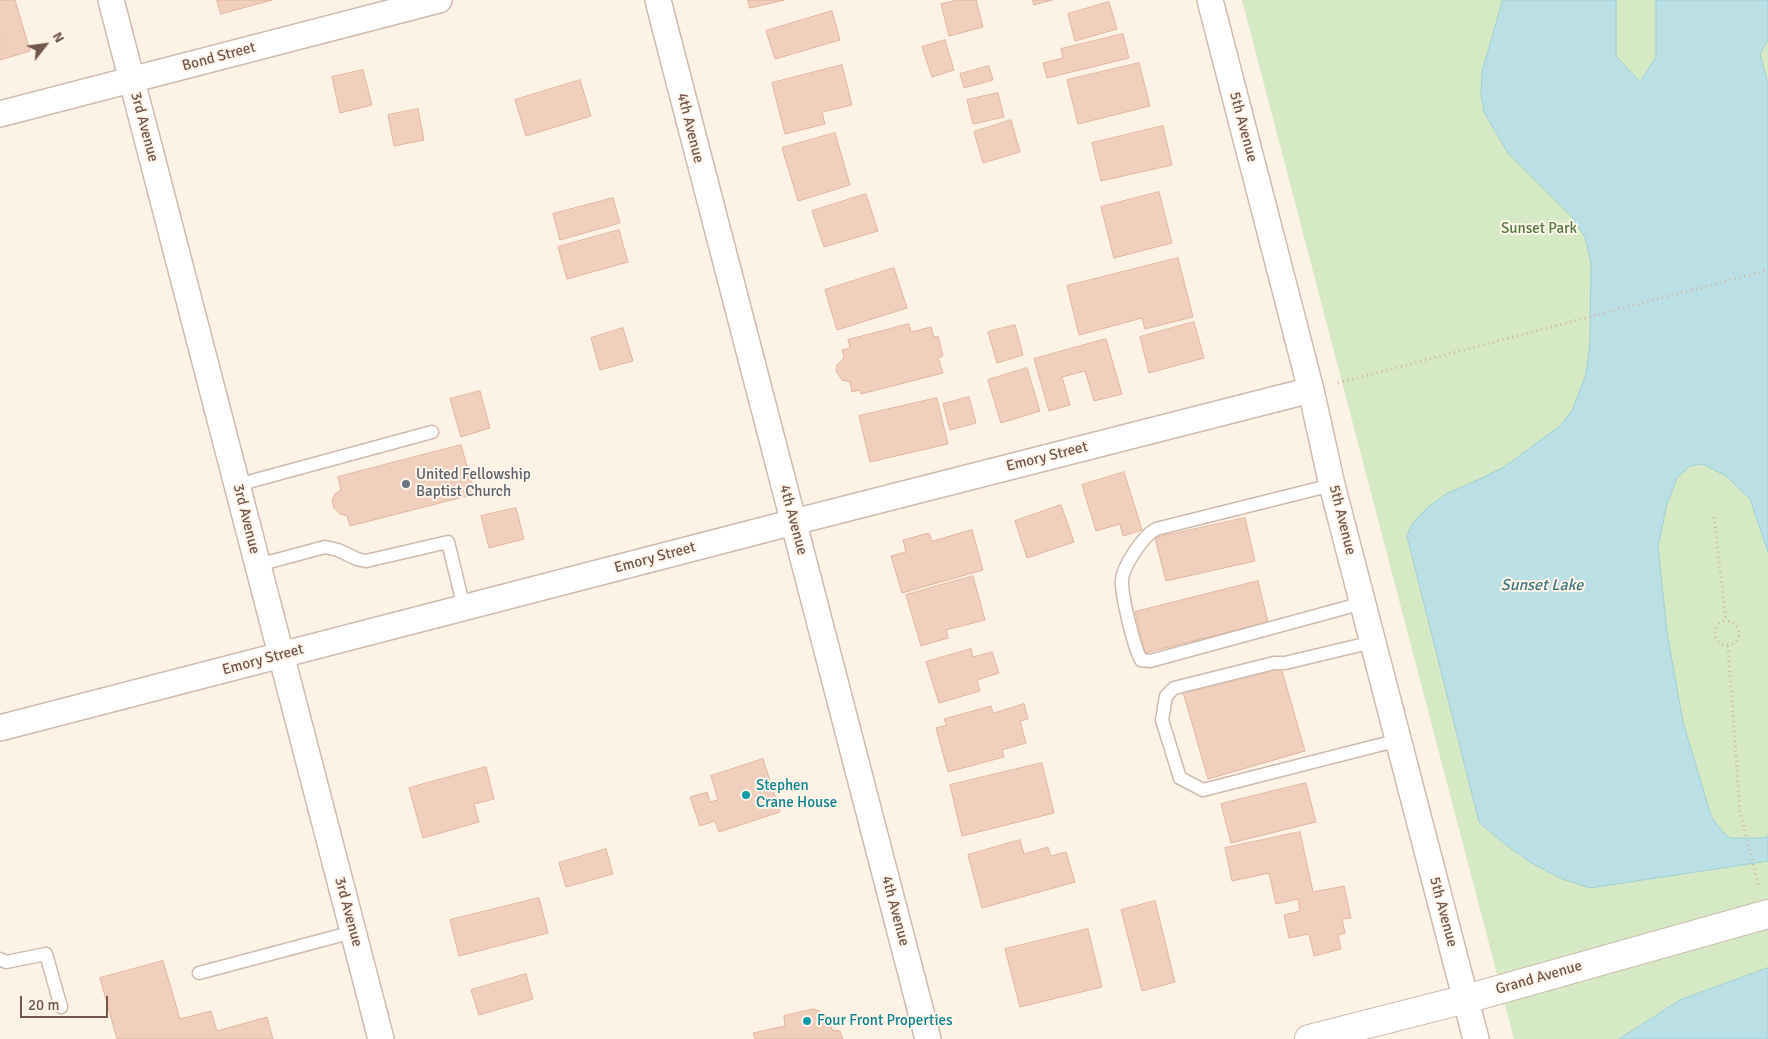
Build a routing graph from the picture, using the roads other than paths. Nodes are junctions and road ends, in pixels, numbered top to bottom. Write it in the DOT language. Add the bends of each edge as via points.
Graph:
graph roads {
  1 [pos="111,0"];
  2 [pos="439,0"];
  3 [pos="658,0"];
  4 [pos="1210,0"];
  5 [pos="132,80"];
  6 [pos="0,114"];
  7 [pos="1311,390"];
  8 [pos="432,432"];
  9 [pos="237,485"];
  10 [pos="1332,485"];
  11 [pos="794,522"];
  12 [pos="258,565"];
  13 [pos="1363,603"];
  14 [pos="464,608"];
  15 [pos="1373,642"];
  16 [pos="281,655"];
  17 [pos="0,728"];
  18 [pos="1398,740"];
  19 [pos="1768,914"];
  20 [pos="353,932"];
  21 [pos="0,959"];
  22 [pos="199,973"];
  23 [pos="1466,999"];
  24 [pos="61,1007"];
  25 [pos="381,1039"];
  26 [pos="928,1039"];
  27 [pos="1309,1039"];
  28 [pos="1476,1039"];
  1 -- 5 [label="street, 3rd Avenue"];
  2 -- 5 [label="street, Bond Street"];
  3 -- 11 [label="street, 4th Avenue"];
  4 -- 7 [label="street, 5th Avenue"];
  5 -- 6 [label="street, Bond Street"];
  5 -- 9 [label="street, 3rd Avenue"];
  7 -- 10 [label="street, 5th Avenue"];
  7 -- 11 [label="street, Emory Street"];
  8 -- 9 [label="lane"];
  9 -- 12 [label="street, 3rd Avenue"];
  10 -- 13 [label="street, 5th Avenue"];
  10 -- 13 [label="lane" via="1149,533 1122,580 1137,650 1141,660 1150,661"];
  11 -- 14 [label="street, Emory Street"];
  11 -- 26 [label="street, 4th Avenue"];
  12 -- 14 [label="lane" via="325,547 366,561 448,542"];
  12 -- 16 [label="street, 3rd Avenue"];
  13 -- 15 [label="street, 5th Avenue"];
  14 -- 16 [label="street, Emory Street"];
  15 -- 18 [label="street, 5th Avenue"];
  15 -- 18 [label="lane" via="1174,688 1166,696 1162,720 1180,778 1203,790"];
  16 -- 17 [label="street, Emory Street"];
  16 -- 20 [label="street, 3rd Avenue"];
  18 -- 23 [label="street, 5th Avenue"];
  19 -- 23 [label="street, Grand Avenue"];
  20 -- 22 [label="lane"];
  20 -- 25 [label="street, 3rd Avenue"];
  21 -- 24 [label="lane" via="6,962 46,954"];
  23 -- 27 [label="street, Grand Avenue"];
  23 -- 28 [label="street, 5th Avenue"];
}
